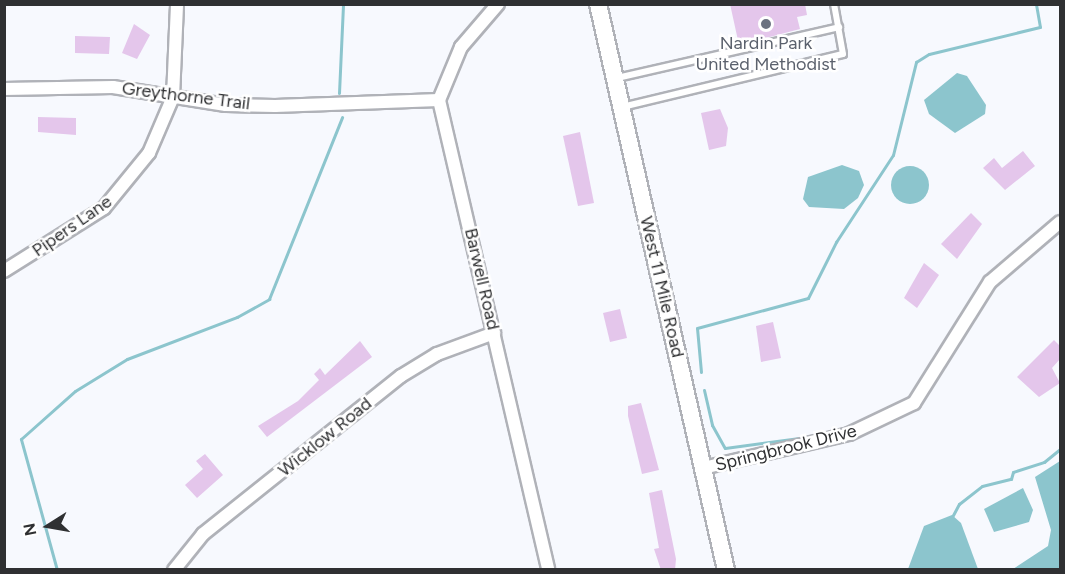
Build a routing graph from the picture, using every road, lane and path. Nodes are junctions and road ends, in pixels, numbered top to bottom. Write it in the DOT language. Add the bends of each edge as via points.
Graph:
graph roads {
  1 [pos="177,4"];
  2 [pos="498,4"];
  3 [pos="598,4"];
  4 [pos="834,4"];
  5 [pos="839,27"];
  6 [pos="615,78"];
  7 [pos="4,89"];
  8 [pos="172,97"];
  9 [pos="439,100"];
  10 [pos="621,107"];
  11 [pos="1060,222"];
  12 [pos="4,271"];
  13 [pos="495,333"];
  14 [pos="703,468"];
  15 [pos="175,569"];
  16 [pos="548,570"];
  17 [pos="726,570"];
  1 -- 8 [label="street, Pipers Lane"];
  2 -- 9 [label="street" via="461,47"];
  3 -- 6 [label="street, West 11 Mile Road"];
  4 -- 5 [label="lane"];
  5 -- 6 [label="lane"];
  5 -- 10 [label="lane" via="843,54"];
  6 -- 10 [label="street, West 11 Mile Road"];
  7 -- 8 [label="street, Greythorne Trail" via="113,87"];
  8 -- 9 [label="street, Greythorne Trail" via="275,106"];
  8 -- 12 [label="street, Pipers Lane" via="149,153 104,208"];
  9 -- 13 [label="street, Barwell Road"];
  10 -- 14 [label="street, West 11 Mile Road"];
  11 -- 14 [label="street, Springbrook Drive" via="990,282 914,403 849,434"];
  13 -- 15 [label="street, Wicklow Road" via="437,354 400,376 203,534"];
  13 -- 16 [label="street, Barwell Road"];
  14 -- 17 [label="street, West 11 Mile Road"];
}
